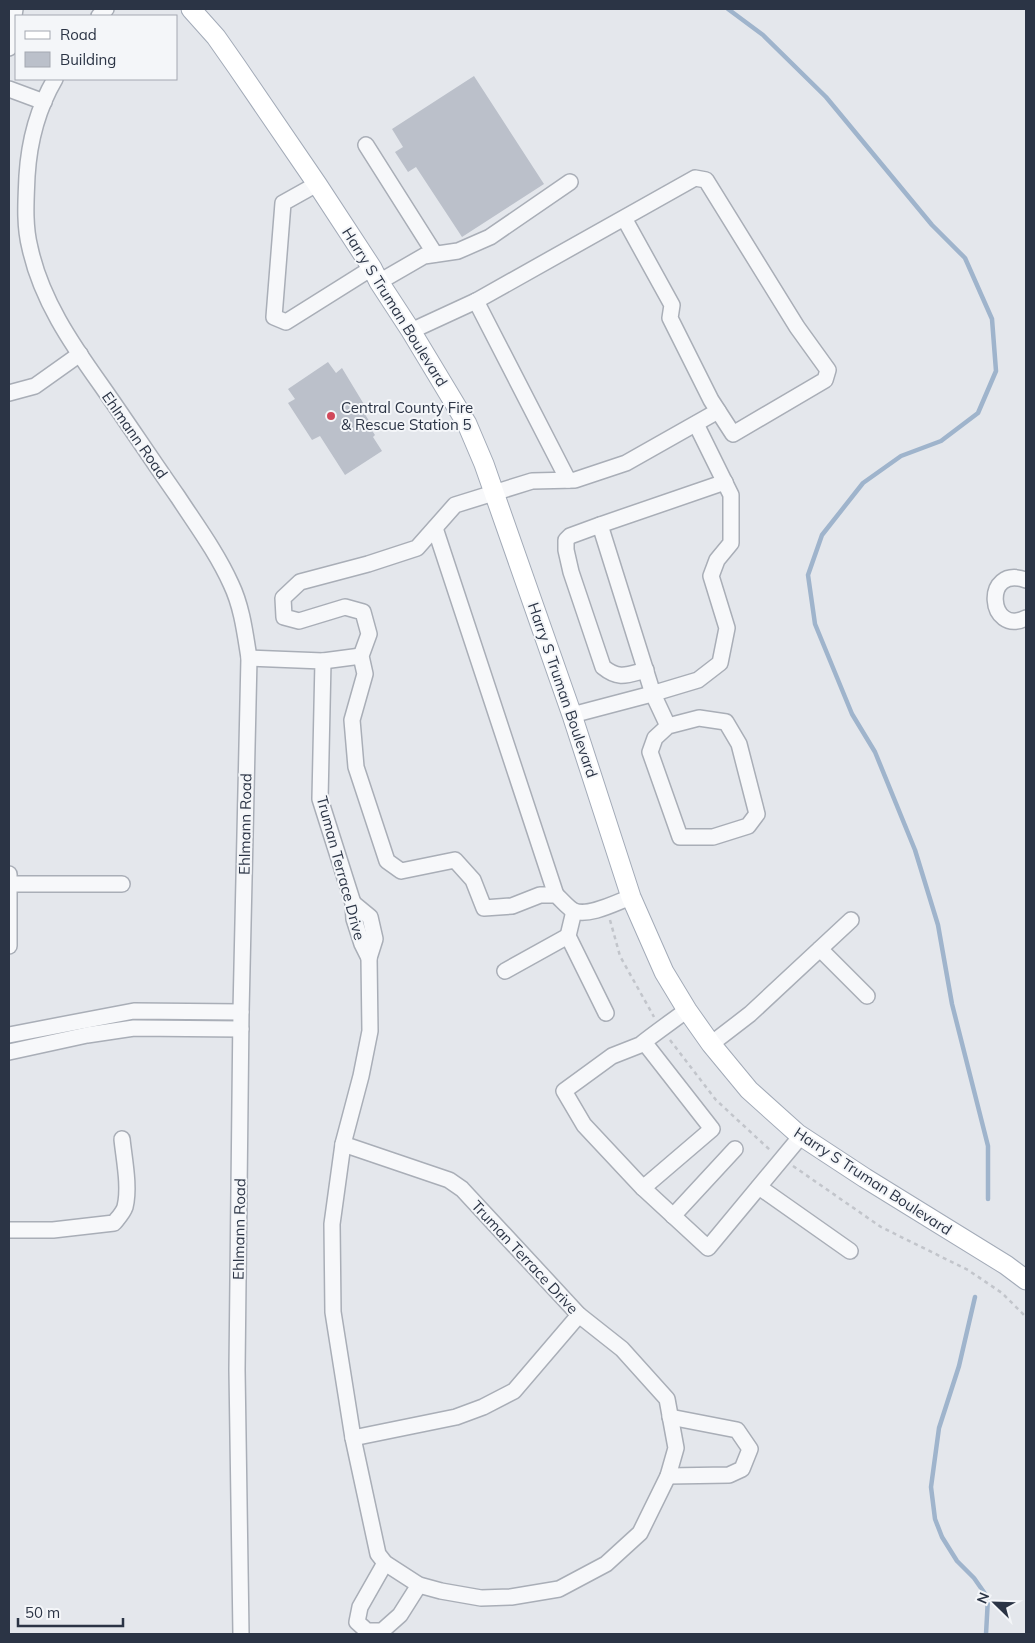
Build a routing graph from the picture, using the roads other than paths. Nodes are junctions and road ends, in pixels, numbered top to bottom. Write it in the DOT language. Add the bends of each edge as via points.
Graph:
graph roads {
  1 [pos="191,9"];
  2 [pos="13,10"];
  3 [pos="9,48"];
  4 [pos="55,80"];
  5 [pos="9,89"];
  6 [pos="44,102"];
  7 [pos="366,145"];
  8 [pos="570,182"];
  9 [pos="317,184"];
  10 [pos="624,218"];
  11 [pos="435,254"];
  12 [pos="376,275"];
  13 [pos="476,301"];
  14 [pos="411,331"];
  15 [pos="80,354"];
  16 [pos="9,393"];
  17 [pos="718,411"];
  18 [pos="696,424"];
  19 [pos="568,480"];
  20 [pos="725,482"];
  21 [pos="494,493"];
  22 [pos="600,525"];
  23 [pos="435,528"];
  24 [pos="1026,580"];
  25 [pos="1026,618"];
  26 [pos="361,656"];
  27 [pos="249,658"];
  28 [pos="323,661"];
  29 [pos="646,670"];
  30 [pos="653,694"];
  31 [pos="572,715"];
  32 [pos="668,726"];
  33 [pos="9,879"];
  34 [pos="122,884"];
  35 [pos="556,895"];
  36 [pos="631,897"];
  37 [pos="574,911"];
  38 [pos="851,920"];
  39 [pos="568,936"];
  40 [pos="9,946"];
  41 [pos="820,949"];
  42 [pos="506,971"];
  43 [pos="868,996"];
  44 [pos="687,1010"];
  45 [pos="241,1012"];
  46 [pos="606,1014"];
  47 [pos="241,1029"];
  48 [pos="9,1035"];
  49 [pos="644,1042"];
  50 [pos="711,1044"];
  51 [pos="9,1052"];
  52 [pos="801,1136"];
  53 [pos="122,1139"];
  54 [pos="343,1144"];
  55 [pos="735,1149"];
  56 [pos="759,1187"];
  57 [pos="643,1188"];
  58 [pos="673,1216"];
  59 [pos="9,1230"];
  60 [pos="850,1251"];
  61 [pos="1026,1280"];
  62 [pos="579,1316"];
  63 [pos="670,1417"];
  64 [pos="353,1438"];
  65 [pos="668,1476"];
  66 [pos="385,1563"];
  67 [pos="419,1585"];
  68 [pos="241,1634"];
  1 -- 9 [label="main road, Harry S Truman Boulevard" via="216,37"];
  2 -- 3 [label="street"];
  4 -- 6 [label="street, Ehlmann Road"];
  5 -- 6 [label="street"];
  6 -- 15 [label="street, Ehlmann Road" via="28,161 25,205 29,247 42,288"];
  7 -- 11 [label="street"];
  8 -- 11 [label="street" via="490,237 458,252"];
  9 -- 12 [label="main road, Harry S Truman Boulevard"];
  9 -- 12 [label="street" via="283,203 274,317 286,322"];
  10 -- 13 [label="street"];
  10 -- 17 [label="street" via="672,306 670,318"];
  10 -- 17 [label="street" via="695,178 706,180 828,370 825,380 733,434"];
  11 -- 12 [label="street"];
  12 -- 14 [label="main road, Harry S Truman Boulevard"];
  13 -- 14 [label="street"];
  13 -- 19 [label="street"];
  14 -- 21 [label="main road, Harry S Truman Boulevard" via="467,424"];
  15 -- 16 [label="street" via="35,386"];
  15 -- 27 [label="street, Ehlmann Road" via="214,551 232,586"];
  17 -- 18 [label="street"];
  18 -- 19 [label="street" via="626,463"];
  18 -- 20 [label="street"];
  19 -- 21 [label="street" via="532,481"];
  20 -- 22 [label="street"];
  20 -- 30 [label="street" via="732,495 731,543 717,560 711,576 727,628 720,663 698,680"];
  21 -- 23 [label="street" via="454,505"];
  21 -- 31 [label="main road, Harry S Truman Boulevard"];
  22 -- 29 [label="street"];
  22 -- 29 [label="street" via="566,540 571,572 603,667 623,676"];
  23 -- 26 [label="street" via="417,548 300,582 283,598 284,617 299,621 345,607 364,612 369,634"];
  23 -- 35 [label="street"];
  24 -- 25 [label="street" via="1006,580 1000,584 994,597 1002,616 1015,621"];
  26 -- 28 [label="street"];
  26 -- 35 [label="street" via="365,674 352,720 356,767 387,861 401,870 455,860 473,880 484,908 512,906 540,895"];
  27 -- 28 [label="street"];
  27 -- 45 [label="street, Ehlmann Road"];
  28 -- 54 [label="street, Truman Terrace Drive" via="320,799 353,903 354,919 369,958 370,1031"];
  29 -- 30 [label="street"];
  30 -- 31 [label="street"];
  30 -- 32 [label="street"];
  31 -- 36 [label="main road, Harry S Truman Boulevard"];
  32 -- 32 [label="street" via="655,738 650,752 680,837 713,837 748,826 757,814 739,744 726,722 699,718"];
  33 -- 34 [label="street"];
  33 -- 40 [label="street"];
  35 -- 37 [label="street"];
  36 -- 37 [label="street" via="601,909"];
  36 -- 44 [label="main road, Harry S Truman Boulevard" via="664,972"];
  37 -- 39 [label="street"];
  38 -- 41 [label="street"];
  39 -- 42 [label="street"];
  39 -- 46 [label="street"];
  41 -- 43 [label="street"];
  41 -- 50 [label="street" via="750,1014"];
  44 -- 49 [label="street"];
  44 -- 50 [label="main road, Harry S Truman Boulevard"];
  45 -- 47 [label="street, Ehlmann Road"];
  45 -- 48 [label="street" via="134,1011"];
  47 -- 51 [label="street" via="134,1028"];
  47 -- 68 [label="street, Ehlmann Road" via="237,1370"];
  49 -- 57 [label="street" via="712,1129"];
  49 -- 57 [label="street" via="612,1056 564,1091 584,1125"];
  50 -- 52 [label="main road, Harry S Truman Boulevard" via="749,1090"];
  52 -- 56 [label="street"];
  52 -- 61 [label="main road, Harry S Truman Boulevard"];
  53 -- 59 [label="street" via="125,1207 114,1223 53,1230"];
  54 -- 62 [label="street, Truman Terrace Drive" via="449,1180 462,1189"];
  54 -- 64 [label="street, Truman Terrace Drive" via="332,1224 333,1312"];
  55 -- 58 [label="street"];
  56 -- 58 [label="street" via="708,1248"];
  56 -- 60 [label="street"];
  57 -- 58 [label="street"];
  62 -- 63 [label="street, Truman Terrace Drive" via="622,1349 667,1399"];
  62 -- 64 [label="street" via="514,1391 456,1417"];
  63 -- 65 [label="street, Truman Terrace Drive" via="676,1448"];
  63 -- 65 [label="street" via="737,1430 750,1449 742,1469 729,1475"];
  64 -- 66 [label="street, Truman Terrace Drive" via="378,1554"];
  65 -- 67 [label="street, Truman Terrace Drive" via="640,1532 606,1564 559,1589 481,1598"];
  66 -- 67 [label="street, Truman Terrace Drive"];
  66 -- 67 [label="street" via="360,1607 357,1622 367,1631 382,1631 388,1626 400,1615"];
}
